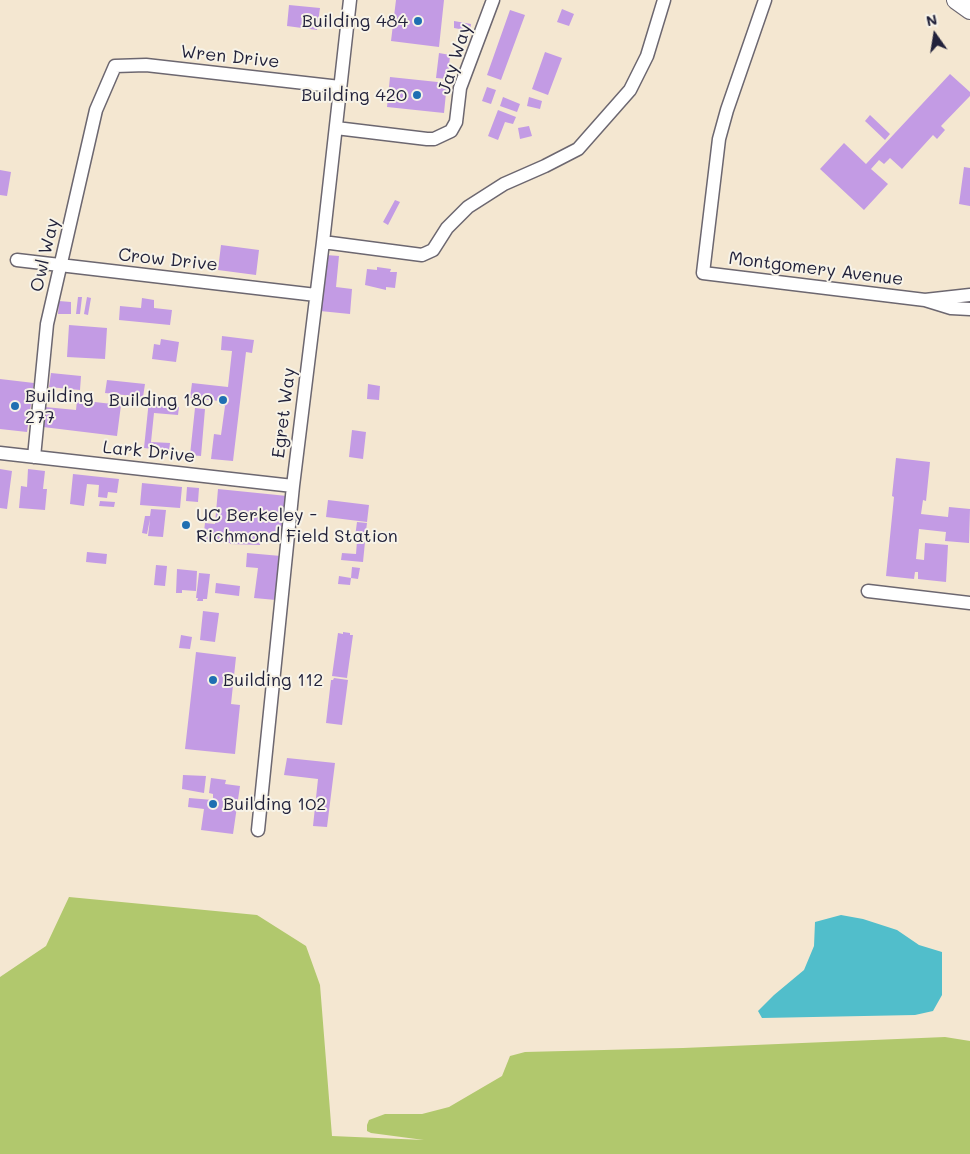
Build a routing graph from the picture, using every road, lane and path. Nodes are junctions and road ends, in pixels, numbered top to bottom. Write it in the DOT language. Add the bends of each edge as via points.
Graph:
graph roads {
  1 [pos="350,0"];
  2 [pos="494,0"];
  3 [pos="664,0"];
  4 [pos="765,0"];
  5 [pos="956,0"];
  6 [pos="970,10"];
  7 [pos="115,66"];
  8 [pos="340,87"];
  9 [pos="336,128"];
  10 [pos="323,242"];
  11 [pos="17,260"];
  12 [pos="61,266"];
  13 [pos="316,294"];
  14 [pos="970,296"];
  15 [pos="925,300"];
  16 [pos="970,309"];
  17 [pos="0,453"];
  18 [pos="34,457"];
  19 [pos="293,486"];
  20 [pos="868,591"];
  21 [pos="970,603"];
  22 [pos="258,830"];
  1 -- 8 [label="street, Egret Way"];
  2 -- 9 [label="street, Jay Way" via="460,88 456,122 451,131 427,139"];
  3 -- 10 [label="street" via="647,56 630,90 578,149 504,184 468,207 447,228 433,250 422,255"];
  4 -- 15 [label="street, Montgomery Avenue" via="719,140 703,273"];
  5 -- 6 [label="street"];
  7 -- 8 [label="street, Wren Drive" via="146,65"];
  7 -- 12 [label="street, Owl Way" via="96,110"];
  8 -- 9 [label="street, Egret Way"];
  9 -- 10 [label="street, Egret Way"];
  10 -- 13 [label="street, Egret Way"];
  11 -- 12 [label="street, Crow Drive"];
  12 -- 13 [label="street, Crow Drive"];
  12 -- 18 [label="street, Owl Way" via="47,324"];
  13 -- 19 [label="street, Egret Way"];
  14 -- 15 [label="street, Montgomery Avenue"];
  15 -- 16 [label="street, Montgomery Avenue" via="951,308"];
  17 -- 18 [label="street, Lark Drive"];
  18 -- 19 [label="street, Lark Drive"];
  19 -- 22 [label="street, Egret Way"];
  20 -- 21 [label="street"];
}
